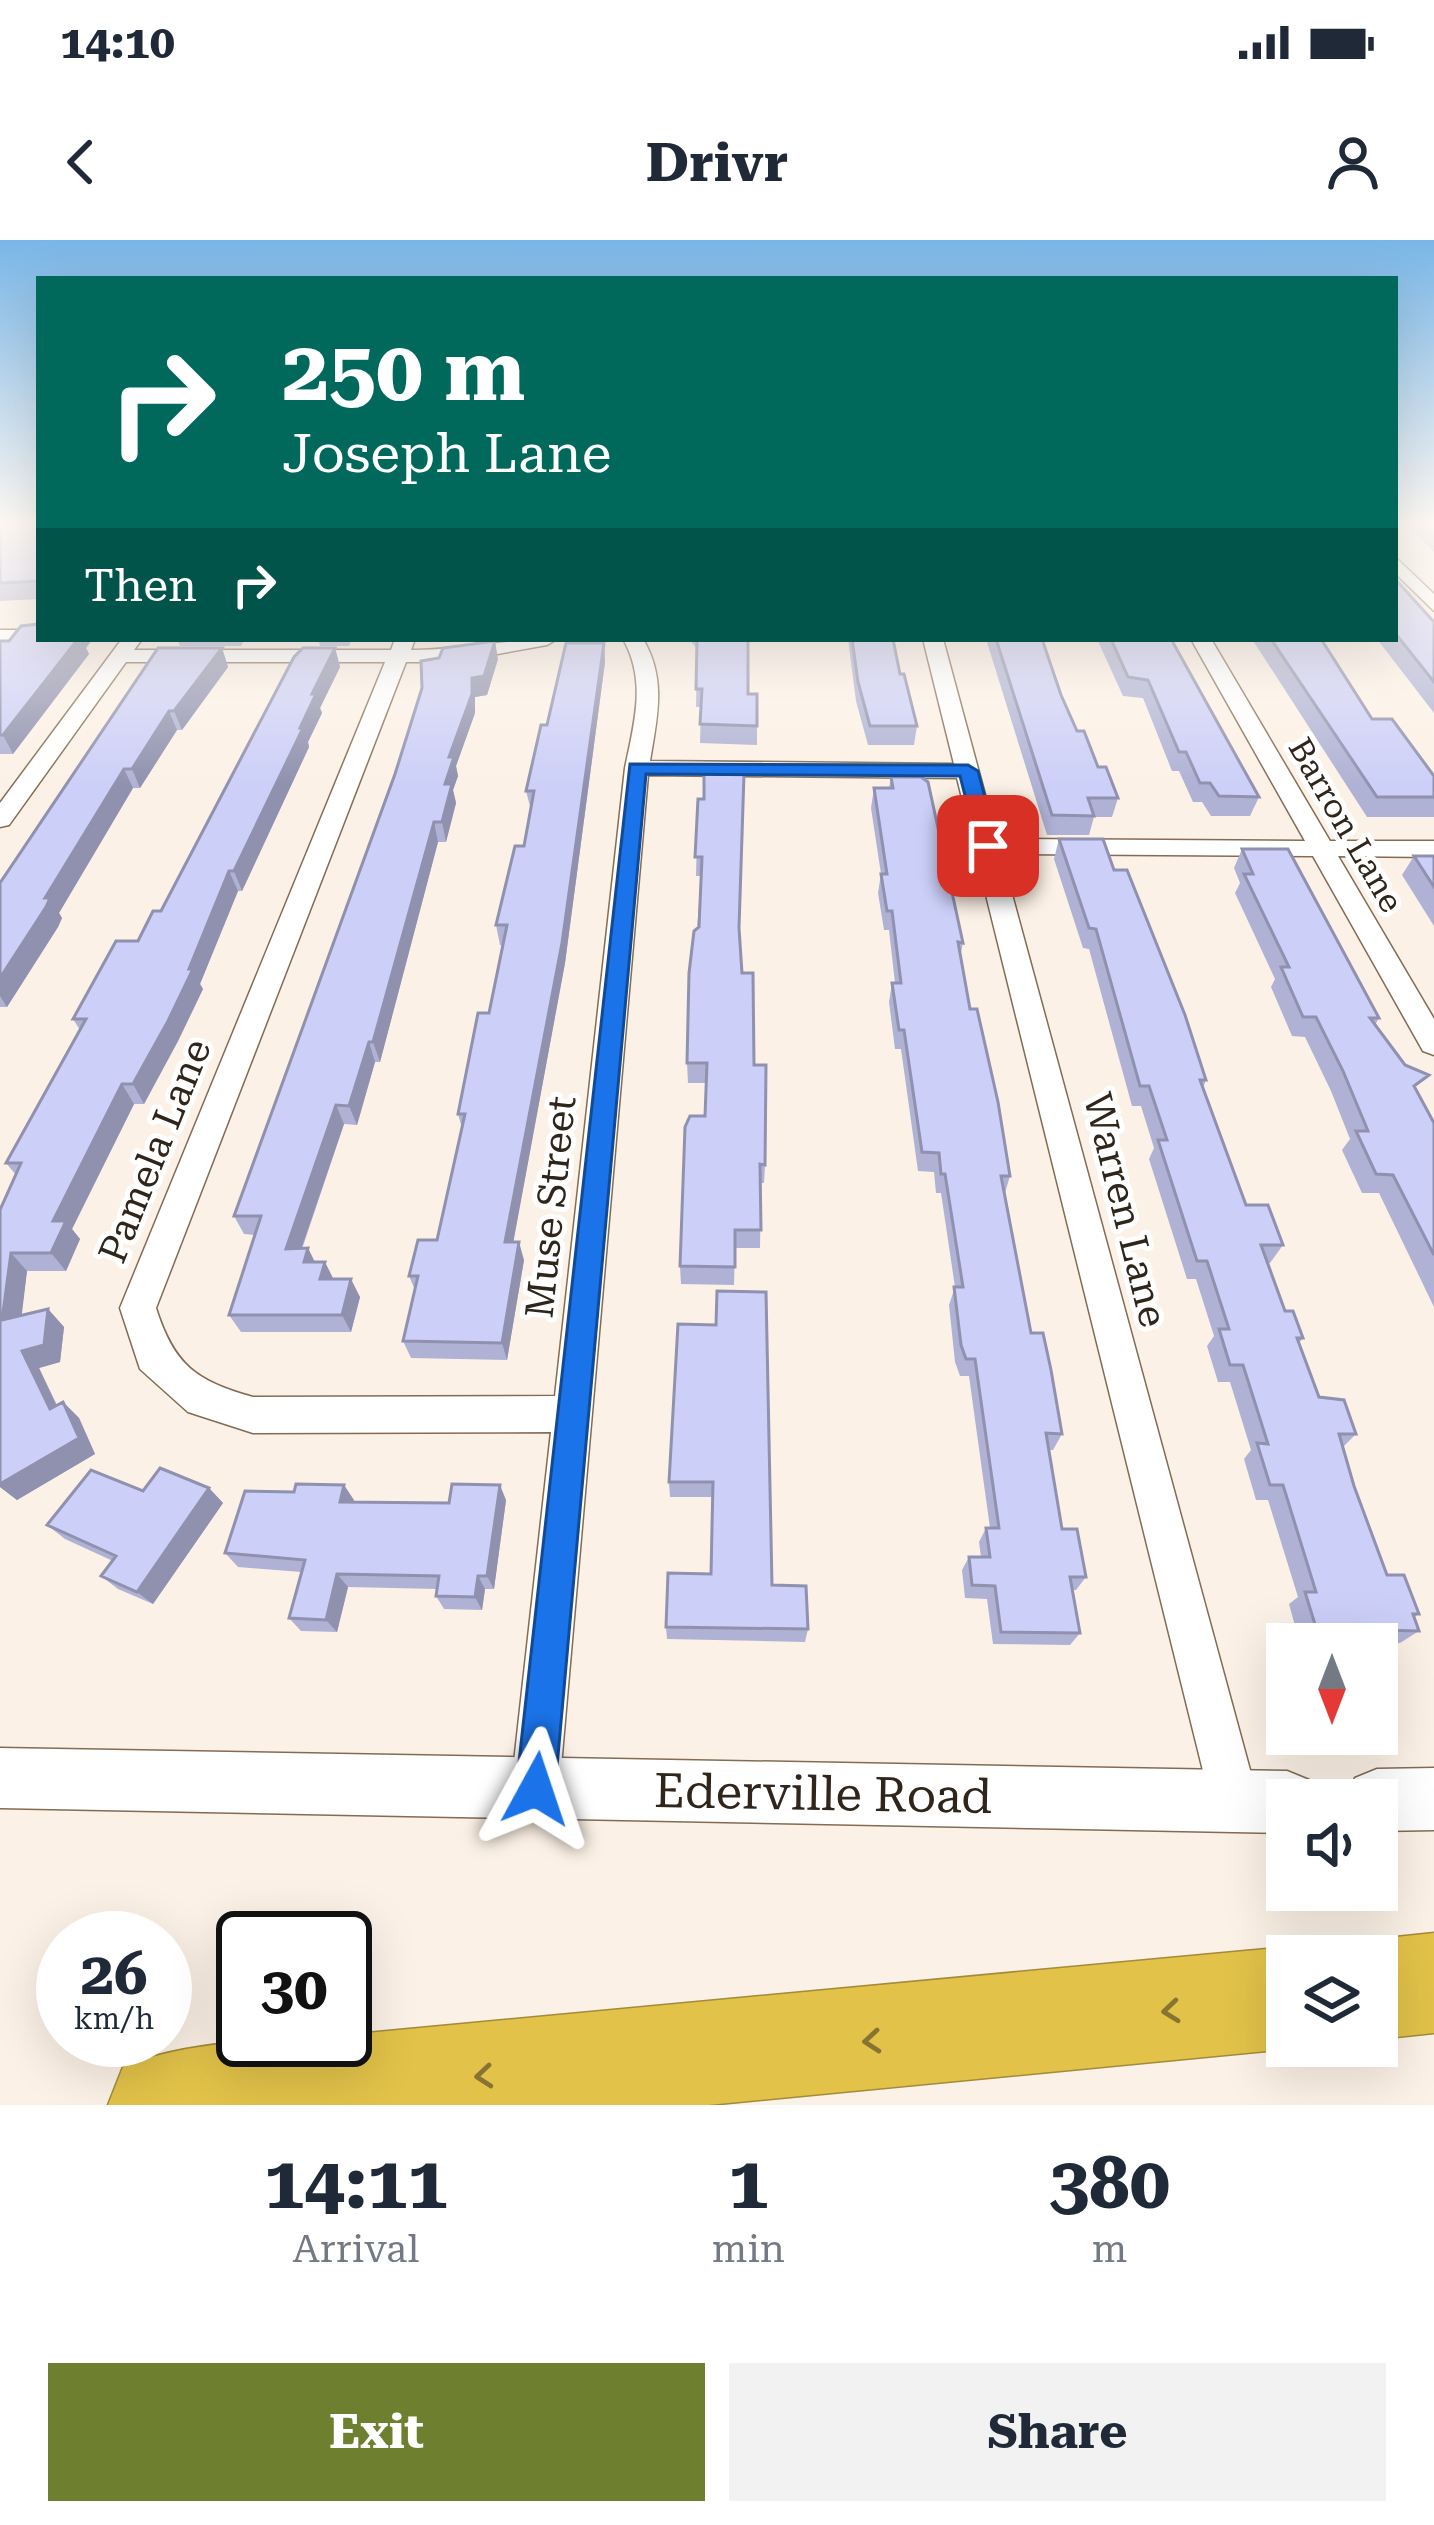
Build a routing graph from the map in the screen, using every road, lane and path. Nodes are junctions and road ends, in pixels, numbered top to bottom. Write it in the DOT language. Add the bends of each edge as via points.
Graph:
graph roads {
  1 [pos="0,636"];
  2 [pos="36,636"];
  3 [pos="530,642"];
  4 [pos="635,642"];
  5 [pos="935,642"];
  6 [pos="1203,642"];
  7 [pos="126,648"];
  8 [pos="402,648"];
  9 [pos="637,768"];
  10 [pos="968,771"];
  11 [pos="12,787"];
  12 [pos="0,820"];
  13 [pos="988,846"];
  14 [pos="1321,848"];
  15 [pos="1434,849"];
  16 [pos="1434,1044"];
  17 [pos="572,1414"];
  18 [pos="0,1778"];
  19 [pos="536,1789"];
  20 [pos="1434,1799"];
  21 [pos="1398,1800"];
  22 [pos="1261,1802"];
  23 [pos="1434,1983"];
  24 [pos="1398,1987"];
  25 [pos="1266,2000"];
  26 [pos="161,2105"];
  1 -- 2 [label="street"];
  3 -- 8 [label="street" via="453,656"];
  4 -- 9 [label="street, Muse Street" via="650,683"];
  5 -- 10 [label="street, Warren Lane"];
  6 -- 14 [label="street, Barron Lane"];
  7 -- 8 [label="street"];
  7 -- 11 [label="street"];
  8 -- 17 [label="street, Pamela Lane" via="138,1308 153,1357 202,1400 253,1415"];
  9 -- 10 [label="street"];
  9 -- 17 [label="street, Muse Street"];
  10 -- 13 [label="street, Warren Lane"];
  11 -- 12 [label="street"];
  13 -- 14 [label="street"];
  13 -- 22 [label="street, Warren Lane"];
  14 -- 15 [label="street"];
  14 -- 16 [label="street, Barron Lane"];
  17 -- 19 [label="street, Muse Street"];
  18 -- 19 [label="street, Ederville Road"];
  19 -- 22 [label="street, Ederville Road"];
  20 -- 21 [label="street"];
  23 -- 24 [label="highway"];
  25 -- 26 [label="highway, one-way"];
}
